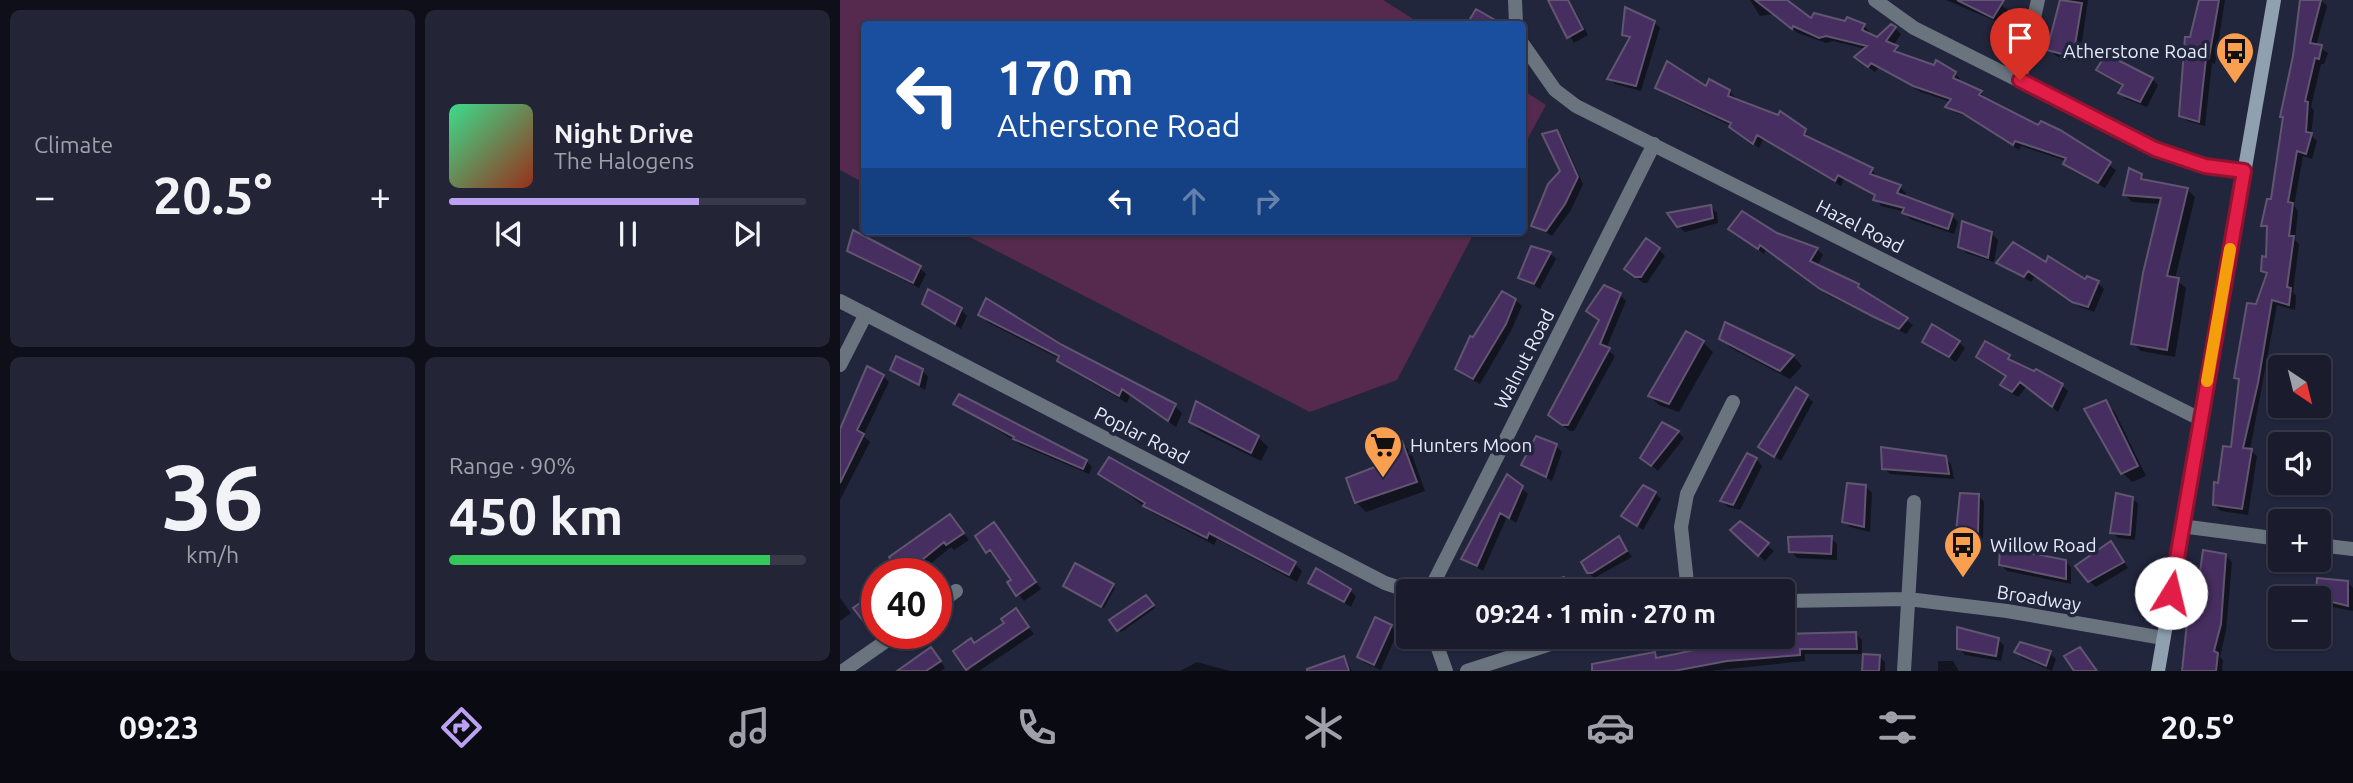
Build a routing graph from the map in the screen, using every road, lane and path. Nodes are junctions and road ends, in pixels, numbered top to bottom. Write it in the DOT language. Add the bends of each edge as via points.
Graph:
graph roads {
  1 [pos="1515,0"];
  2 [pos="1875,0"];
  3 [pos="2038,0"];
  4 [pos="2274,0"];
  5 [pos="1516,21"];
  6 [pos="1526,49"];
  7 [pos="2020,80"];
  8 [pos="1654,144"];
  9 [pos="2244,171"];
  10 [pos="840,301"];
  11 [pos="866,314"];
  12 [pos="840,365"];
  13 [pos="1733,402"];
  14 [pos="2200,419"];
  15 [pos="1914,502"];
  16 [pos="2181,526"];
  17 [pos="2268,537"];
  18 [pos="2331,546"];
  19 [pos="2353,549"];
  20 [pos="1435,579"];
  21 [pos="1687,579"];
  22 [pos="1396,587"];
  23 [pos="956,591"];
  24 [pos="952,594"];
  25 [pos="1908,600"];
  26 [pos="1795,601"];
  27 [pos="2163,638"];
  28 [pos="875,649"];
  29 [pos="1438,649"];
  30 [pos="1535,649"];
  31 [pos="843,671"];
  32 [pos="1446,671"];
  33 [pos="1467,671"];
  34 [pos="1904,671"];
  35 [pos="2158,671"];
  1 -- 5 [label="street"];
  2 -- 7 [label="street" via="1914,28"];
  3 -- 7 [label="street"];
  4 -- 9 [label="street"];
  6 -- 8 [label="street, Hazel Road" via="1555,90 1576,106"];
  7 -- 9 [label="street" via="2155,149 2205,166"];
  8 -- 14 [label="street, Hazel Road"];
  8 -- 20 [label="street, Walnut Road"];
  9 -- 14 [label="street"];
  10 -- 11 [label="street, Poplar Road"];
  11 -- 12 [label="street"];
  11 -- 22 [label="street, Poplar Road"];
  13 -- 21 [label="street" via="1687,494 1681,527"];
  14 -- 16 [label="street"];
  15 -- 25 [label="street"];
  16 -- 17 [label="street"];
  16 -- 27 [label="street"];
  18 -- 19 [label="street"];
  23 -- 24 [label="street"];
  25 -- 26 [label="street, Broadway"];
  25 -- 27 [label="street, Broadway" via="2007,611"];
  25 -- 34 [label="street"];
  27 -- 35 [label="street"];
  28 -- 31 [label="street"];
  29 -- 32 [label="street"];
  30 -- 33 [label="street"];
}
